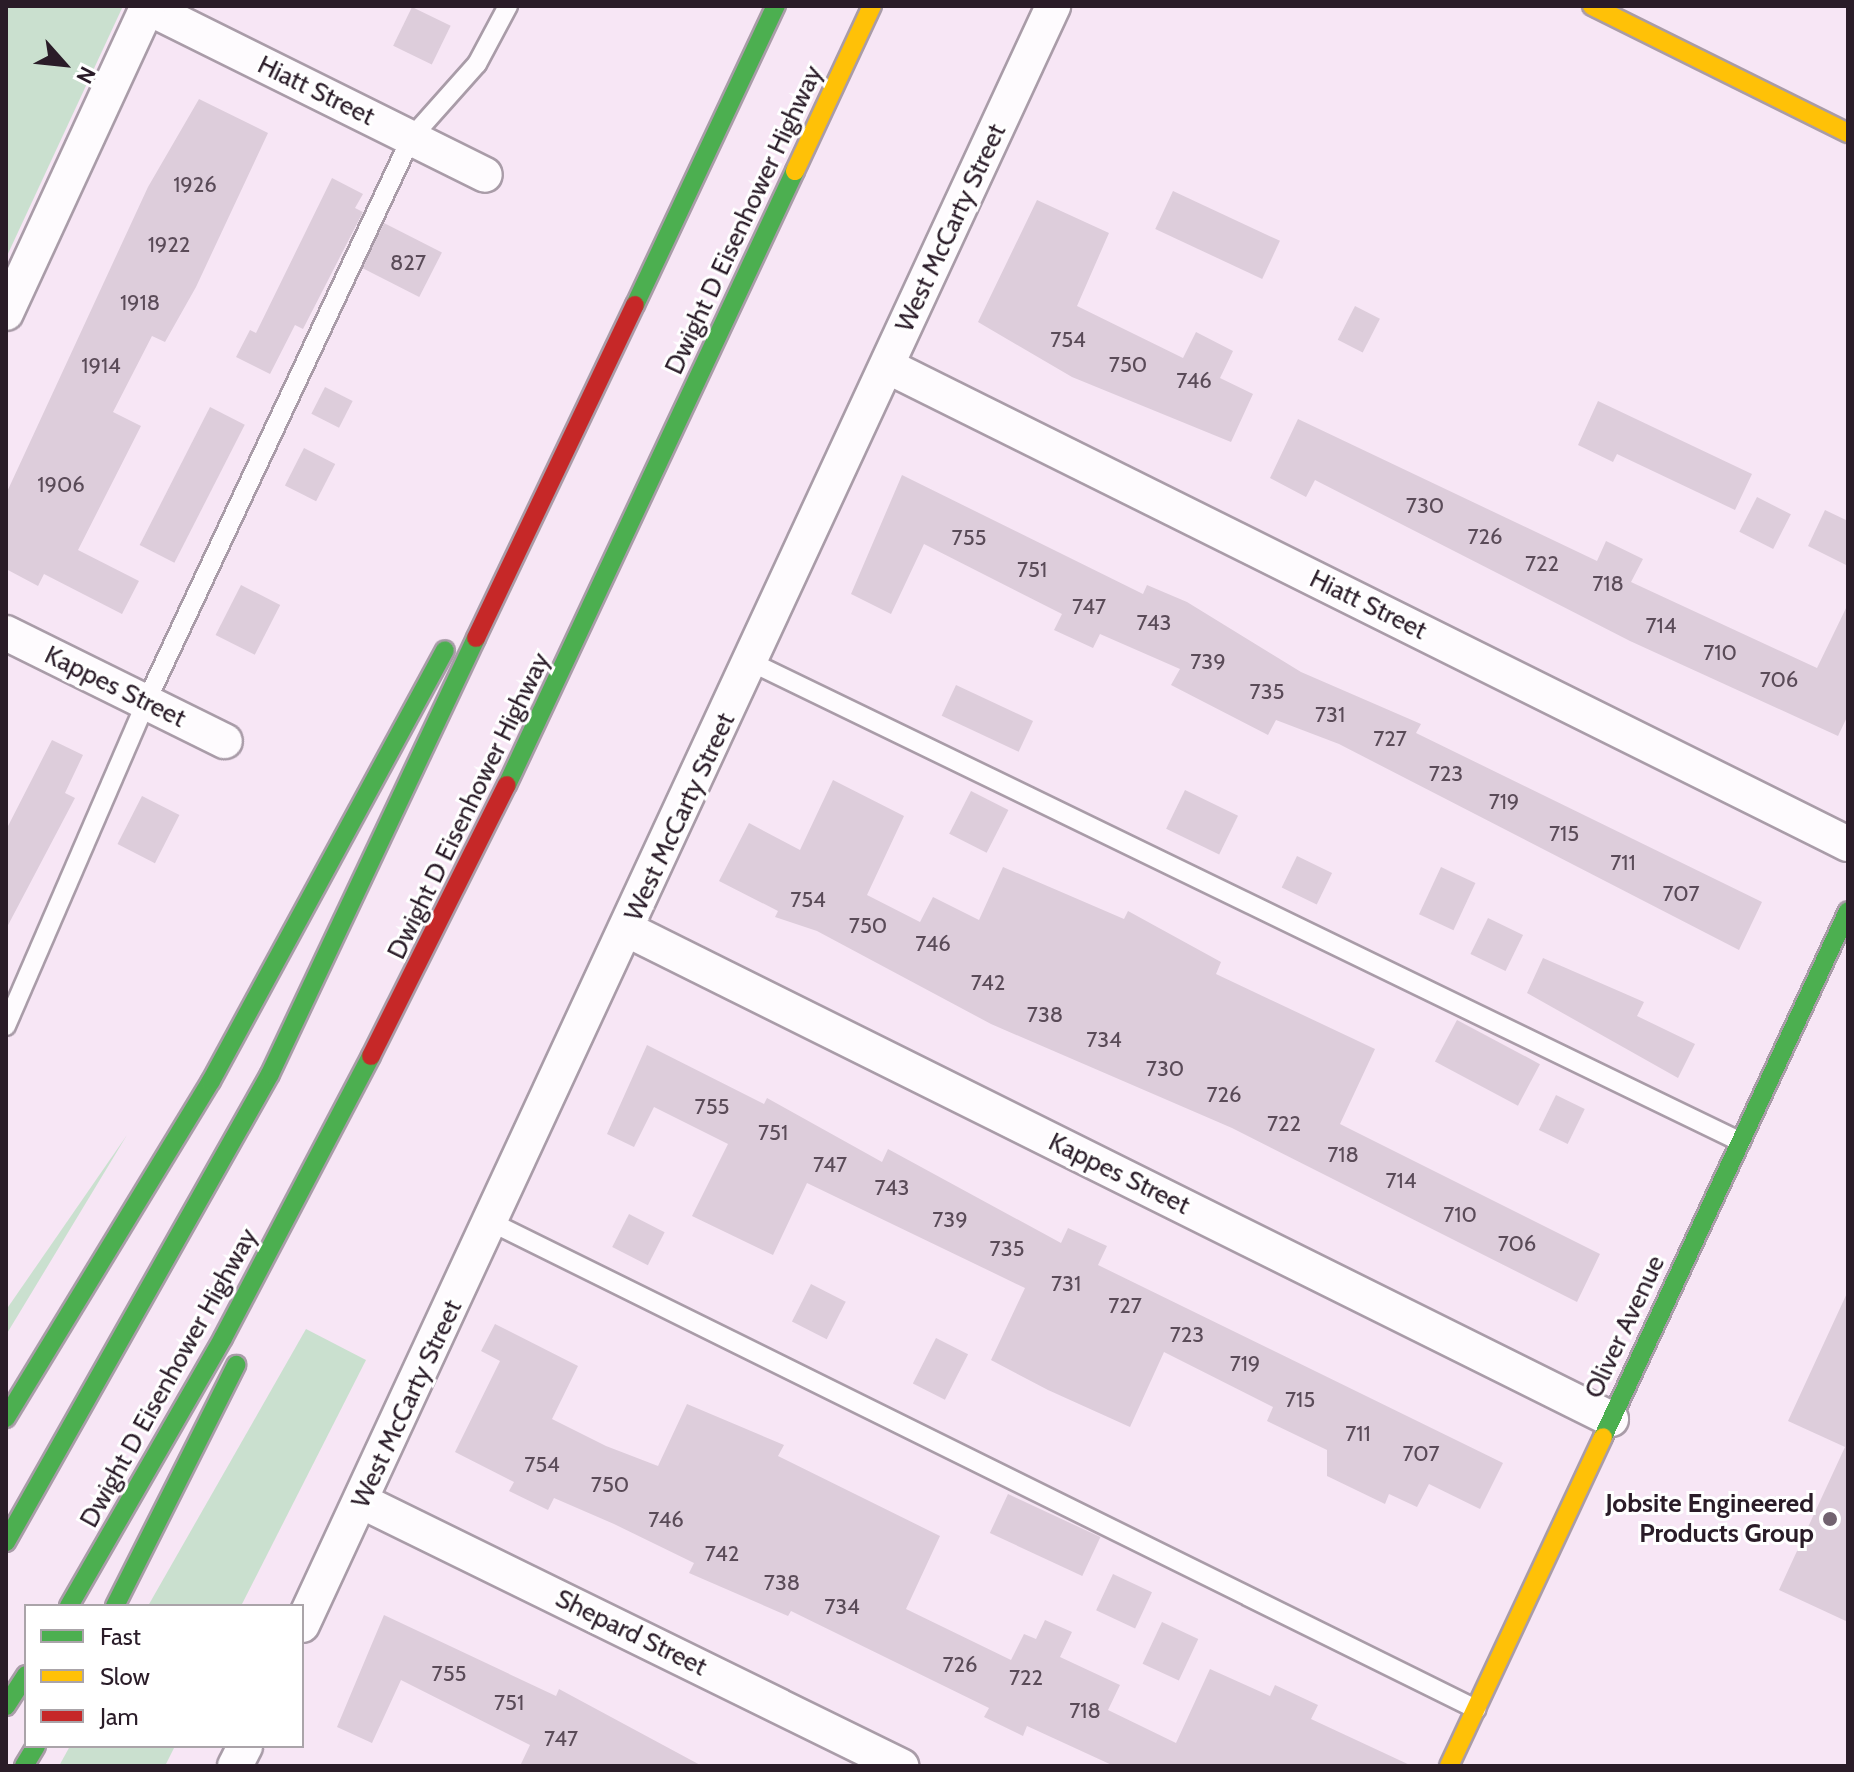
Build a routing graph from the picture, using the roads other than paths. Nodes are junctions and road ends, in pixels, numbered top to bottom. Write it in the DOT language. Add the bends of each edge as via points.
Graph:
graph roads {
  1 [pos="147,6"];
  2 [pos="508,6"];
  3 [pos="776,6"];
  4 [pos="872,6"];
  5 [pos="1053,6"];
  6 [pos="1592,6"];
  7 [pos="1848,133"];
  8 [pos="411,138"];
  9 [pos="485,175"];
  10 [pos="656,262"];
  11 [pos="6,313"];
  12 [pos="887,366"];
  13 [pos="6,633"];
  14 [pos="751,662"];
  15 [pos="146,702"];
  16 [pos="225,741"];
  17 [pos="1848,844"];
  18 [pos="1848,911"];
  19 [pos="628,930"];
  20 [pos="6,1026"];
  21 [pos="352,1100"];
  22 [pos="1741,1142"];
  23 [pos="493,1223"];
  24 [pos="6,1418"];
  25 [pos="1611,1419"];
  26 [pos="361,1501"];
  27 [pos="6,1542"];
  28 [pos="70,1604"];
  29 [pos="116,1604"];
  30 [pos="304,1621"];
  31 [pos="24,1678"];
  32 [pos="6,1706"];
  33 [pos="1476,1709"];
  34 [pos="35,1748"];
  35 [pos="244,1748"];
  36 [pos="24,1766"];
  37 [pos="235,1766"];
  38 [pos="901,1766"];
  39 [pos="1449,1766"];
  1 -- 8 [label="street, Hiatt Street"];
  1 -- 11 [label="street"];
  2 -- 8 [label="lane" via="477,64"];
  3 -- 10 [label="main road"];
  4 -- 21 [label="main road, Dwight D Eisenhower Highway" via="554,694"];
  5 -- 12 [label="street, West McCarty Street"];
  6 -- 7 [label="main road"];
  8 -- 9 [label="street, Hiatt Street"];
  8 -- 15 [label="lane"];
  10 -- 24 [label="main road" via="211,1081"];
  10 -- 27 [label="main road" via="270,1074"];
  12 -- 14 [label="street, West McCarty Street"];
  12 -- 17 [label="street, Hiatt Street"];
  13 -- 15 [label="street, Kappes Street"];
  14 -- 19 [label="street, West McCarty Street"];
  14 -- 22 [label="lane"];
  15 -- 16 [label="street, Kappes Street"];
  15 -- 20 [label="lane"];
  18 -- 22 [label="main road, Oliver Avenue"];
  19 -- 23 [label="street, West McCarty Street"];
  19 -- 25 [label="street, Kappes Street"];
  21 -- 28 [label="main road, Dwight D Eisenhower Highway"];
  21 -- 29 [label="main road" via="246,1341"];
  22 -- 25 [label="main road, Oliver Avenue"];
  23 -- 26 [label="street, West McCarty Street"];
  23 -- 33 [label="lane"];
  25 -- 33 [label="main road, Oliver Avenue"];
  26 -- 30 [label="street, West McCarty Street"];
  26 -- 38 [label="street, Shepard Street"];
  31 -- 32 [label="main road"];
  33 -- 39 [label="main road, Oliver Avenue"];
  34 -- 36 [label="main road"];
  35 -- 37 [label="street"];
}
